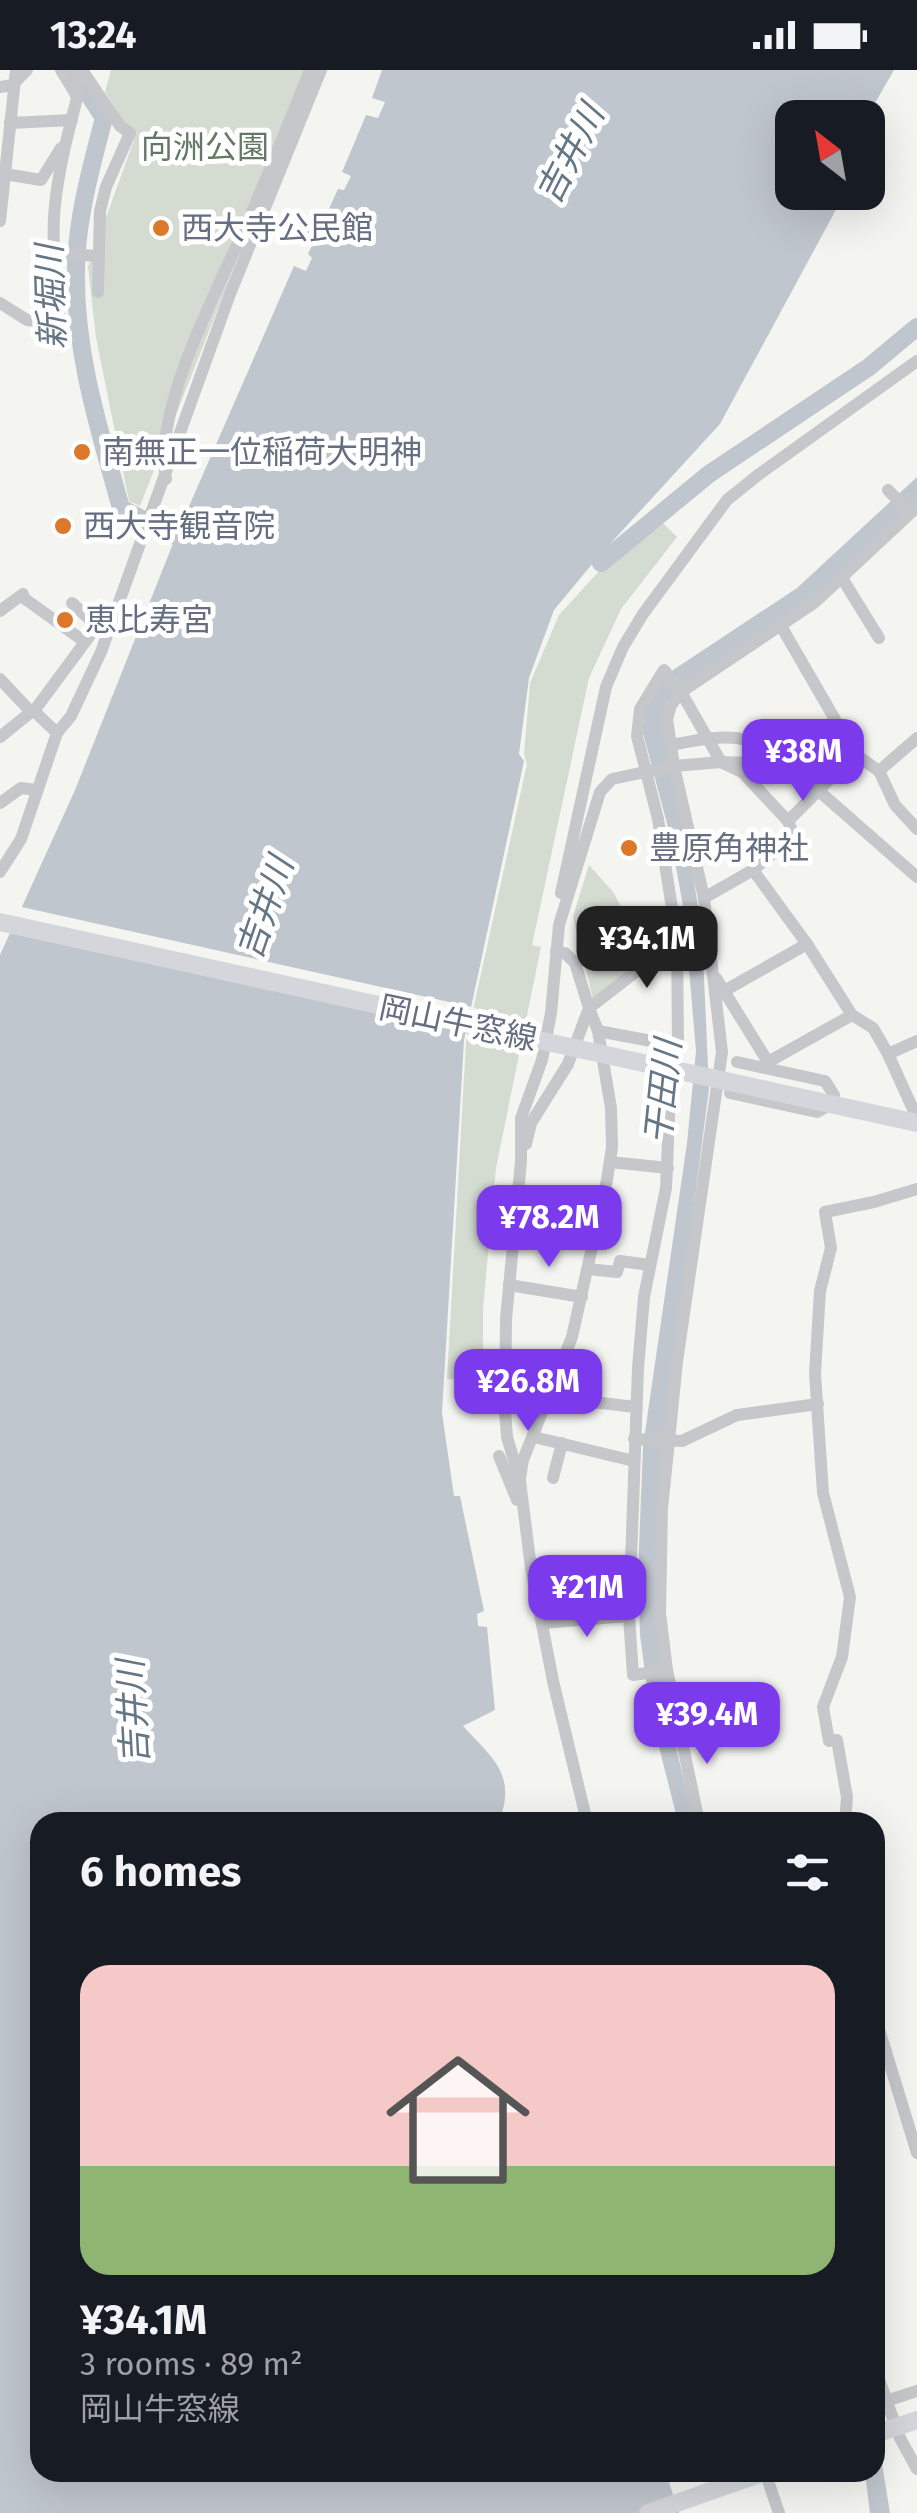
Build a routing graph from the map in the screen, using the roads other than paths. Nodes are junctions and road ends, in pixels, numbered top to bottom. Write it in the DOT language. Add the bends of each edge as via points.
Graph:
graph roads {
  1 [pos="27,70"];
  2 [pos="61,70"];
  3 [pos="81,70"];
  4 [pos="310,70"];
  5 [pos="321,70"];
  6 [pos="9,80"];
  7 [pos="75,90"];
  8 [pos="72,120"];
  9 [pos="10,123"];
  10 [pos="62,146"];
  11 [pos="4,174"];
  12 [pos="0,221"];
  13 [pos="57,253"];
  14 [pos="92,256"];
  15 [pos="98,292"];
  16 [pos="0,303"];
  17 [pos="917,360"];
  18 [pos="166,479"];
  19 [pos="890,492"];
  20 [pos="912,510"];
  21 [pos="842,578"];
  22 [pos="72,603"];
  23 [pos="0,611"];
  24 [pos="96,626"];
  25 [pos="781,626"];
  26 [pos="879,638"];
  27 [pos="85,642"];
  28 [pos="100,652"];
  29 [pos="0,678"];
  30 [pos="680,690"];
  31 [pos="32,711"];
  32 [pos="57,733"];
  33 [pos="0,737"];
  34 [pos="710,738"];
  35 [pos="917,738"];
  36 [pos="671,745"];
  37 [pos="855,754"];
  38 [pos="721,762"];
  39 [pos="788,764"];
  40 [pos="672,767"];
  41 [pos="880,770"];
  42 [pos="649,771"];
  43 [pos="818,789"];
  44 [pos="36,790"];
  45 [pos="0,803"];
  46 [pos="788,821"];
  47 [pos="917,828"];
  48 [pos="753,870"];
  49 [pos="0,872"];
  50 [pos="917,876"];
  51 [pos="704,898"];
  52 [pos="0,911"];
  53 [pos="0,922"];
  54 [pos="559,926"];
  55 [pos="708,936"];
  56 [pos="679,939"];
  57 [pos="807,944"];
  58 [pos="556,951"];
  59 [pos="714,976"];
  60 [pos="724,991"];
  61 [pos="589,1008"];
  62 [pos="852,1015"];
  63 [pos="598,1031"];
  64 [pos="545,1037"];
  65 [pos="917,1040"];
  66 [pos="888,1054"];
  67 [pos="769,1065"];
  68 [pos="723,1075"];
  69 [pos="670,1095"];
  70 [pos="833,1100"];
  71 [pos="916,1117"];
  72 [pos="522,1161"];
  73 [pos="610,1162"];
  74 [pos="668,1168"];
  75 [pos="917,1188"];
  76 [pos="650,1266"];
  77 [pos="588,1269"];
  78 [pos="509,1284"];
  79 [pos="582,1296"];
  80 [pos="551,1397"];
  81 [pos="818,1404"];
  82 [pos="635,1407"];
  83 [pos="534,1437"];
  84 [pos="636,1439"];
  85 [pos="667,1442"];
  86 [pos="562,1444"];
  87 [pos="500,1456"];
  88 [pos="634,1461"];
  89 [pos="553,1478"];
  90 [pos="520,1481"];
  91 [pos="523,1516"];
  92 [pos="629,1616"];
  93 [pos="542,1622"];
  94 [pos="665,1670"];
  95 [pos="584,1812"];
  96 [pos="697,1812"];
  97 [pos="845,1812"];
  98 [pos="885,2049"];
  99 [pos="917,2153"];
  100 [pos="917,2391"];
  101 [pos="885,2393"];
  102 [pos="888,2400"];
  103 [pos="911,2446"];
  104 [pos="917,2468"];
  105 [pos="736,2482"];
  106 [pos="769,2482"];
  107 [pos="648,2513"];
  108 [pos="780,2513"];
  1 -- 6 [label="street"];
  2 -- 7 [label="street"];
  3 -- 7 [label="street"];
  3 -- 14 [label="street" via="130,133 106,187"];
  4 -- 18 [label="street" via="178,384 164,444"];
  5 -- 18 [label="street" via="230,294"];
  6 -- 9 [label="street"];
  7 -- 8 [label="street"];
  8 -- 9 [label="street"];
  8 -- 10 [label="street"];
  9 -- 11 [label="street"];
  10 -- 11 [label="street" via="41,180"];
  10 -- 13 [label="street"];
  11 -- 12 [label="street"];
  13 -- 14 [label="street"];
  13 -- 16 [label="street" via="50,280 58,292 59,323 27,320"];
  14 -- 15 [label="street"];
  17 -- 54 [label="street" via="727,500 643,614 606,687"];
  18 -- 28 [label="street"];
  19 -- 20 [label="street"];
  20 -- 21 [label="street"];
  21 -- 25 [label="street"];
  21 -- 26 [label="street"];
  22 -- 24 [label="street"];
  23 -- 27 [label="street" via="22,595"];
  24 -- 27 [label="street"];
  24 -- 28 [label="street"];
  25 -- 30 [label="street"];
  25 -- 37 [label="street"];
  27 -- 31 [label="street"];
  28 -- 32 [label="street"];
  29 -- 31 [label="street"];
  30 -- 34 [label="street"];
  30 -- 36 [label="street" via="667,719"];
  30 -- 42 [label="street" via="664,670 636,722"];
  31 -- 32 [label="street"];
  31 -- 33 [label="street"];
  32 -- 44 [label="street"];
  34 -- 36 [label="street"];
  34 -- 38 [label="street"];
  34 -- 39 [label="street" via="763,744"];
  35 -- 41 [label="street"];
  36 -- 40 [label="street"];
  37 -- 41 [label="street"];
  37 -- 43 [label="street"];
  38 -- 39 [label="street"];
  38 -- 40 [label="street"];
  38 -- 46 [label="street" via="742,772"];
  39 -- 43 [label="street"];
  40 -- 42 [label="street"];
  40 -- 51 [label="street"];
  41 -- 47 [label="street" via="895,805"];
  42 -- 54 [label="street" via="602,786"];
  42 -- 56 [label="street"];
  43 -- 46 [label="street"];
  43 -- 50 [label="street"];
  44 -- 45 [label="street" via="20,788"];
  44 -- 49 [label="street" via="21,839"];
  46 -- 48 [label="street" via="791,838"];
  48 -- 51 [label="street"];
  48 -- 57 [label="street"];
  51 -- 55 [label="street"];
  52 -- 64 [label="main road, 岡山牛窓線"];
  53 -- 64 [label="main road, 岡山牛窓線"];
  54 -- 58 [label="street"];
  55 -- 56 [label="street"];
  55 -- 59 [label="street"];
  56 -- 61 [label="street"];
  56 -- 63 [label="street" via="678,1046"];
  57 -- 60 [label="street"];
  57 -- 62 [label="street"];
  58 -- 61 [label="street" via="575,963"];
  58 -- 64 [label="street"];
  59 -- 60 [label="street"];
  59 -- 68 [label="street"];
  60 -- 67 [label="street"];
  61 -- 63 [label="street"];
  61 -- 72 [label="street" via="568,1064 531,1124"];
  62 -- 66 [label="street" via="872,1028"];
  62 -- 67 [label="street"];
  63 -- 73 [label="street" via="611,1108"];
  64 -- 68 [label="main road, 岡山牛窓線"];
  64 -- 72 [label="street" via="522,1118"];
  65 -- 66 [label="street"];
  66 -- 71 [label="street"];
  67 -- 68 [label="street"];
  67 -- 70 [label="street" via="824,1080"];
  68 -- 70 [label="main road, 岡山牛窓線"];
  68 -- 85 [label="street"];
  69 -- 74 [label="street"];
  70 -- 71 [label="main road, 岡山牛窓線"];
  72 -- 78 [label="street"];
  73 -- 74 [label="street"];
  73 -- 77 [label="street"];
  74 -- 76 [label="street"];
  75 -- 81 [label="street" via="825,1212 831,1248 820,1290"];
  76 -- 77 [label="street" via="620,1261 617,1272"];
  76 -- 82 [label="street"];
  77 -- 79 [label="street"];
  78 -- 79 [label="street"];
  78 -- 90 [label="street" via="504,1411"];
  79 -- 80 [label="street"];
  80 -- 82 [label="street"];
  80 -- 83 [label="street"];
  81 -- 85 [label="street" via="737,1415"];
  81 -- 97 [label="street" via="823,1492 850,1597 842,1657 824,1707 829,1740 838,1740"];
  82 -- 84 [label="street"];
  83 -- 86 [label="street"];
  83 -- 90 [label="street"];
  84 -- 85 [label="street"];
  84 -- 88 [label="street"];
  85 -- 94 [label="street" via="660,1576"];
  86 -- 88 [label="street"];
  86 -- 89 [label="street"];
  87 -- 91 [label="street"];
  88 -- 92 [label="street"];
  90 -- 91 [label="street"];
  91 -- 93 [label="street"];
  92 -- 93 [label="street"];
  92 -- 94 [label="street" via="633,1675"];
  93 -- 95 [label="street"];
  94 -- 96 [label="street"];
  98 -- 99 [label="street"];
  100 -- 102 [label="street"];
  101 -- 102 [label="street"];
  102 -- 103 [label="street"];
  103 -- 104 [label="street"];
  105 -- 107 [label="main road"];
  106 -- 108 [label="street"];
}
